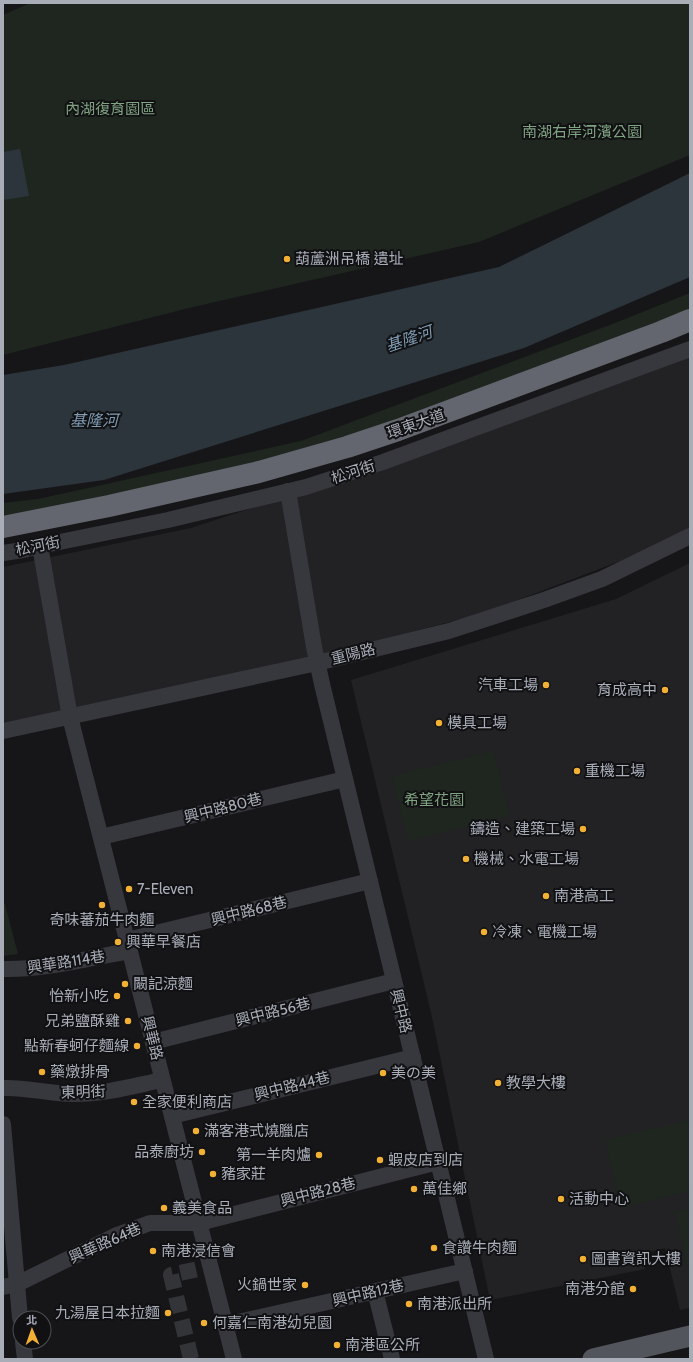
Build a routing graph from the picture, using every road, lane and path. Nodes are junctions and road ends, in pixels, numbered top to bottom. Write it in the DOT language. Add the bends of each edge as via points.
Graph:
graph roads {
  1 [pos="690,321"];
  2 [pos="690,349"];
  3 [pos="288,492"];
  4 [pos="3,527"];
  5 [pos="690,536"];
  6 [pos="40,546"];
  7 [pos="3,553"];
  8 [pos="317,663"];
  9 [pos="70,717"];
  10 [pos="3,731"];
  11 [pos="345,779"];
  12 [pos="101,837"];
  13 [pos="370,881"];
  14 [pos="128,946"];
  15 [pos="3,969"];
  16 [pos="394,982"];
  17 [pos="153,1042"];
  18 [pos="413,1057"];
  19 [pos="162,1080"];
  20 [pos="3,1088"];
  21 [pos="172,1116"];
  22 [pos="3,1124"];
  23 [pos="438,1162"];
  24 [pos="199,1223"];
  25 [pos="465,1271"];
  26 [pos="10,1286"];
  27 [pos="375,1291"];
  28 [pos="18,1310"];
  29 [pos="225,1325"];
  30 [pos="690,1336"];
  31 [pos="234,1359"];
  32 [pos="392,1359"];
  33 [pos="486,1359"];
  34 [pos="593,1359"];
  1 -- 4 [label="highway, 環東大道" via="567,365 534,381 469,406 315,458 185,489"];
  2 -- 3 [label="street, 松河街" via="383,462"];
  3 -- 6 [label="street, 松河街"];
  3 -- 8 [label="street, 興中路"];
  5 -- 8 [label="street, 重陽路" via="602,579 544,600 449,631"];
  6 -- 7 [label="street, 松河街"];
  6 -- 9 [label="street, 興華路"];
  8 -- 9 [label="street, 重陽路"];
  8 -- 11 [label="street, 興中路"];
  9 -- 10 [label="street, 重陽路"];
  9 -- 12 [label="street, 興華路"];
  11 -- 12 [label="street, 興中路80巷"];
  11 -- 13 [label="street, 興中路"];
  12 -- 14 [label="street, 興華路"];
  13 -- 14 [label="street, 興中路68巷"];
  13 -- 16 [label="street, 興中路"];
  14 -- 15 [label="street, 興華路114巷" via="60,965"];
  14 -- 17 [label="street, 興華路"];
  16 -- 17 [label="street, 興中路56巷"];
  16 -- 18 [label="street, 興中路"];
  17 -- 19 [label="street, 興華路"];
  18 -- 21 [label="street, 興中路44巷"];
  18 -- 23 [label="street, 興中路"];
  19 -- 20 [label="street, 東明街" via="92,1093 54,1093"];
  19 -- 21 [label="street, 興華路"];
  21 -- 24 [label="street, 興華路"];
  22 -- 26 [label="street"];
  23 -- 24 [label="street, 興中路28巷"];
  23 -- 25 [label="street, 興中路"];
  24 -- 26 [label="street, 興華路64巷" via="150,1223 117,1235"];
  24 -- 29 [label="street, 興華路"];
  25 -- 27 [label="street, 興中路12巷"];
  25 -- 33 [label="street, 興中路"];
  26 -- 28 [label="street"];
  27 -- 29 [label="street, 興中路12巷"];
  27 -- 32 [label="street"];
  29 -- 31 [label="street, 興華路"];
  30 -- 34 [label="main road"];
}
